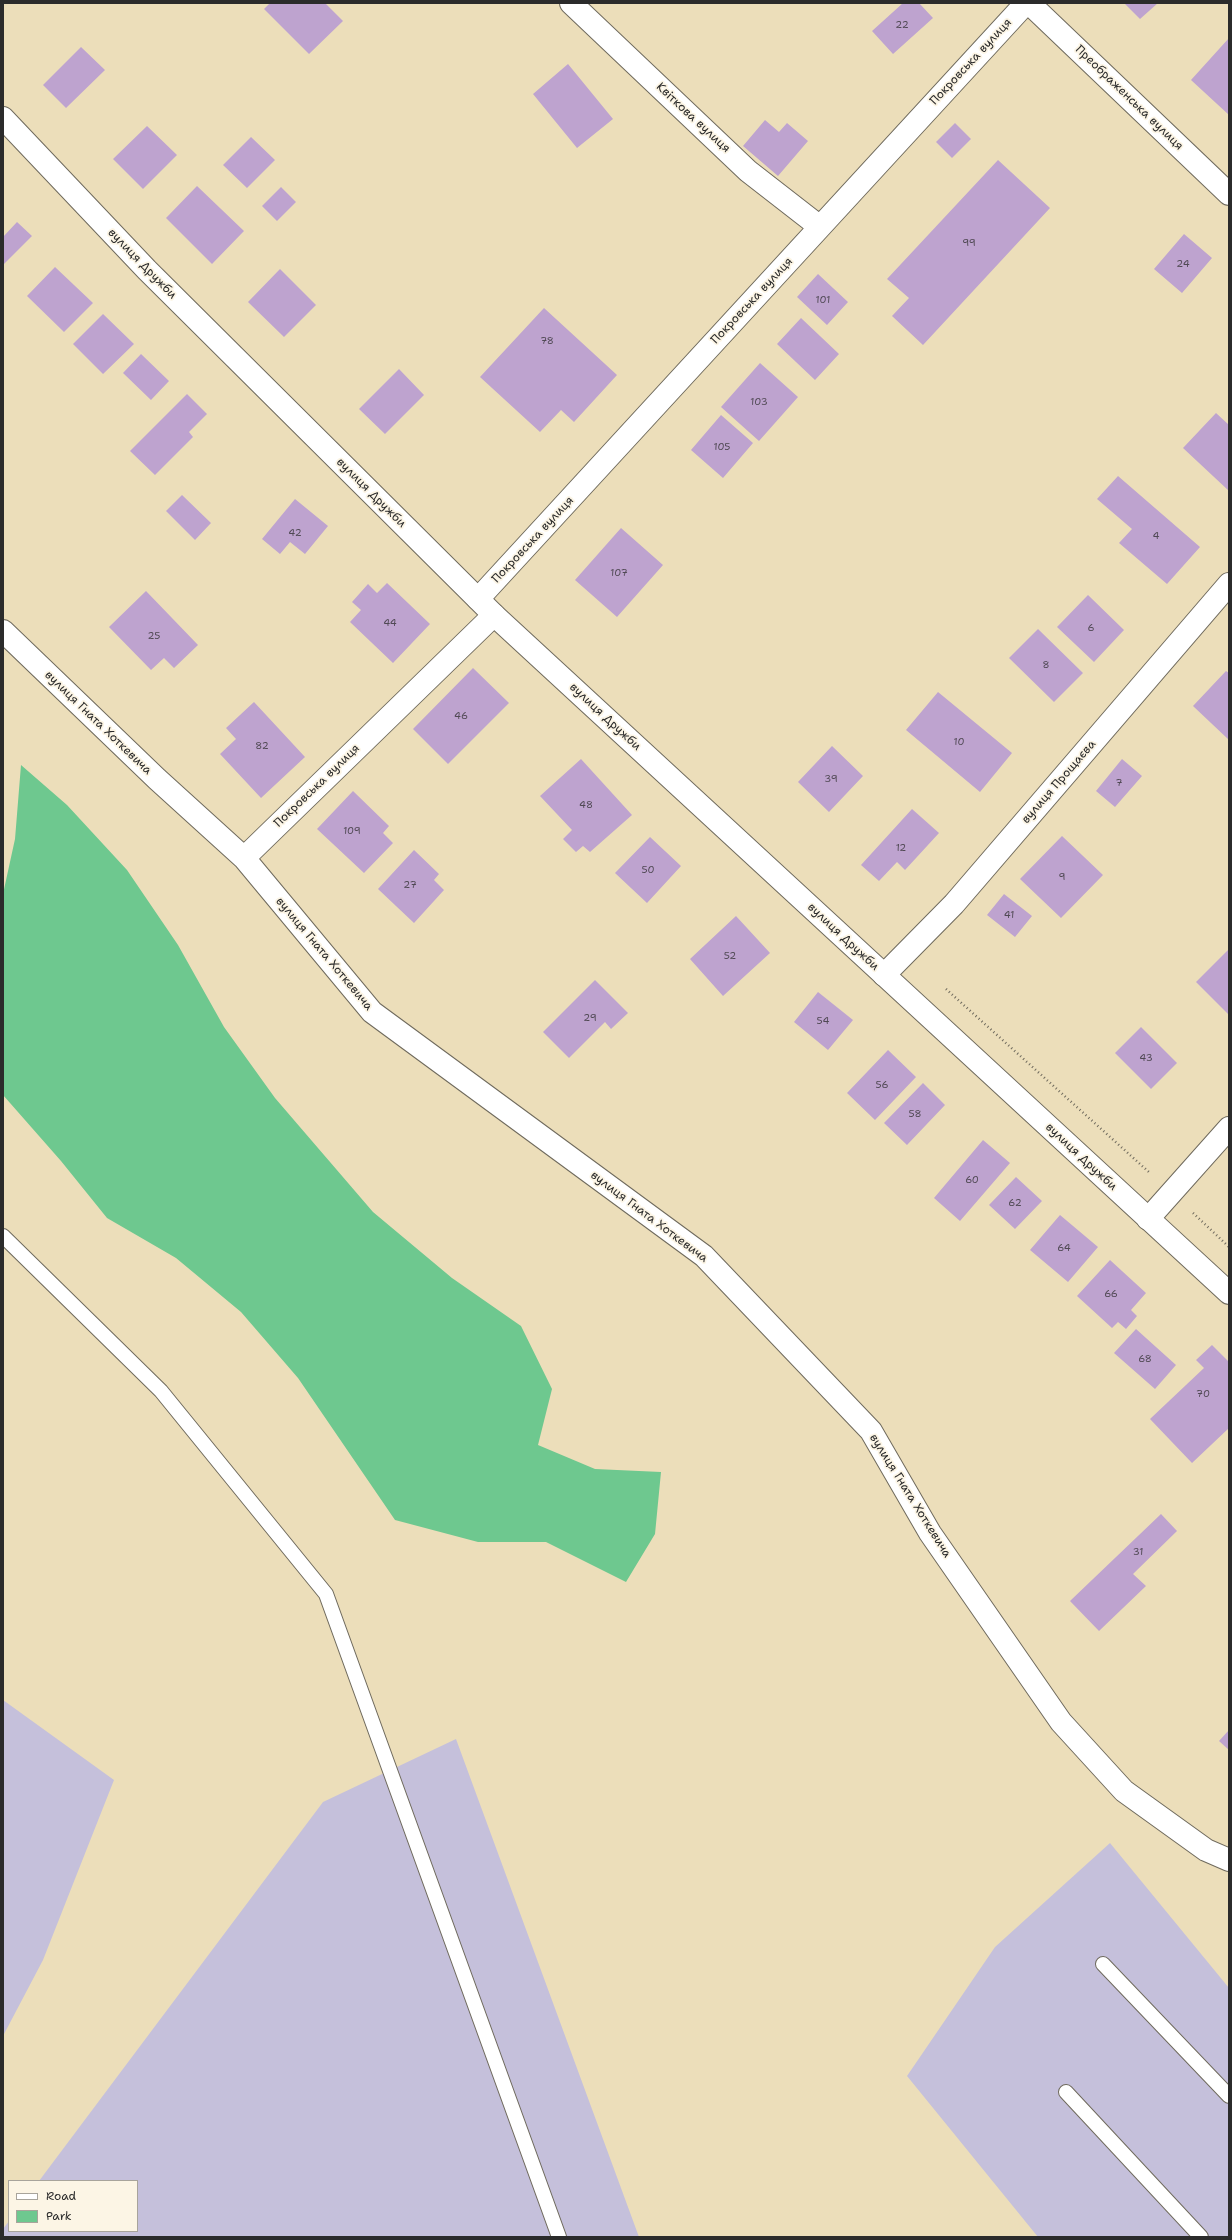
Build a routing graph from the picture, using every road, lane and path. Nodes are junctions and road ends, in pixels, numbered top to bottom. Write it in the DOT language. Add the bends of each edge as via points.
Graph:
graph roads {
  1 [pos="571,3"];
  2 [pos="1026,3"];
  3 [pos="1029,3"];
  4 [pos="3,118"];
  5 [pos="1229,194"];
  6 [pos="820,227"];
  7 [pos="1229,584"];
  8 [pos="478,599"];
  9 [pos="494,615"];
  10 [pos="3,631"];
  11 [pos="244,858"];
  12 [pos="884,975"];
  13 [pos="1229,1128"];
  14 [pos="1148,1219"];
  15 [pos="3,1236"];
  16 [pos="1229,1293"];
  17 [pos="1229,1860"];
  18 [pos="1103,1964"];
  19 [pos="1066,2092"];
  20 [pos="1229,2096"];
  21 [pos="559,2237"];
  22 [pos="1201,2237"];
  1 -- 6 [label="street, Квіткова вулиця" via="748,171"];
  2 -- 6 [label="street, Покровська вулиця"];
  3 -- 5 [label="street, Преображенська вулиця"];
  4 -- 8 [label="street, вулиця Дружби" via="147,270"];
  6 -- 8 [label="street, Покровська вулиця"];
  7 -- 12 [label="street, вулиця Прощаєва" via="954,904"];
  8 -- 9 [label="street, вулиця Дружби"];
  9 -- 11 [label="street, Покровська вулиця"];
  9 -- 12 [label="street, вулиця Дружби"];
  10 -- 11 [label="street, вулиця Гната Хоткевича" via="157,779"];
  11 -- 17 [label="street, вулиця Гната Хоткевича" via="372,1012 704,1256 871,1432 930,1533 1061,1722 1124,1791 1206,1850"];
  12 -- 14 [label="street, вулиця Дружби"];
  13 -- 14 [label="street"];
  14 -- 16 [label="street, вулиця Дружби"];
  15 -- 21 [label="lane" via="161,1391 326,1594"];
  18 -- 20 [label="lane"];
  19 -- 22 [label="lane"];
}
